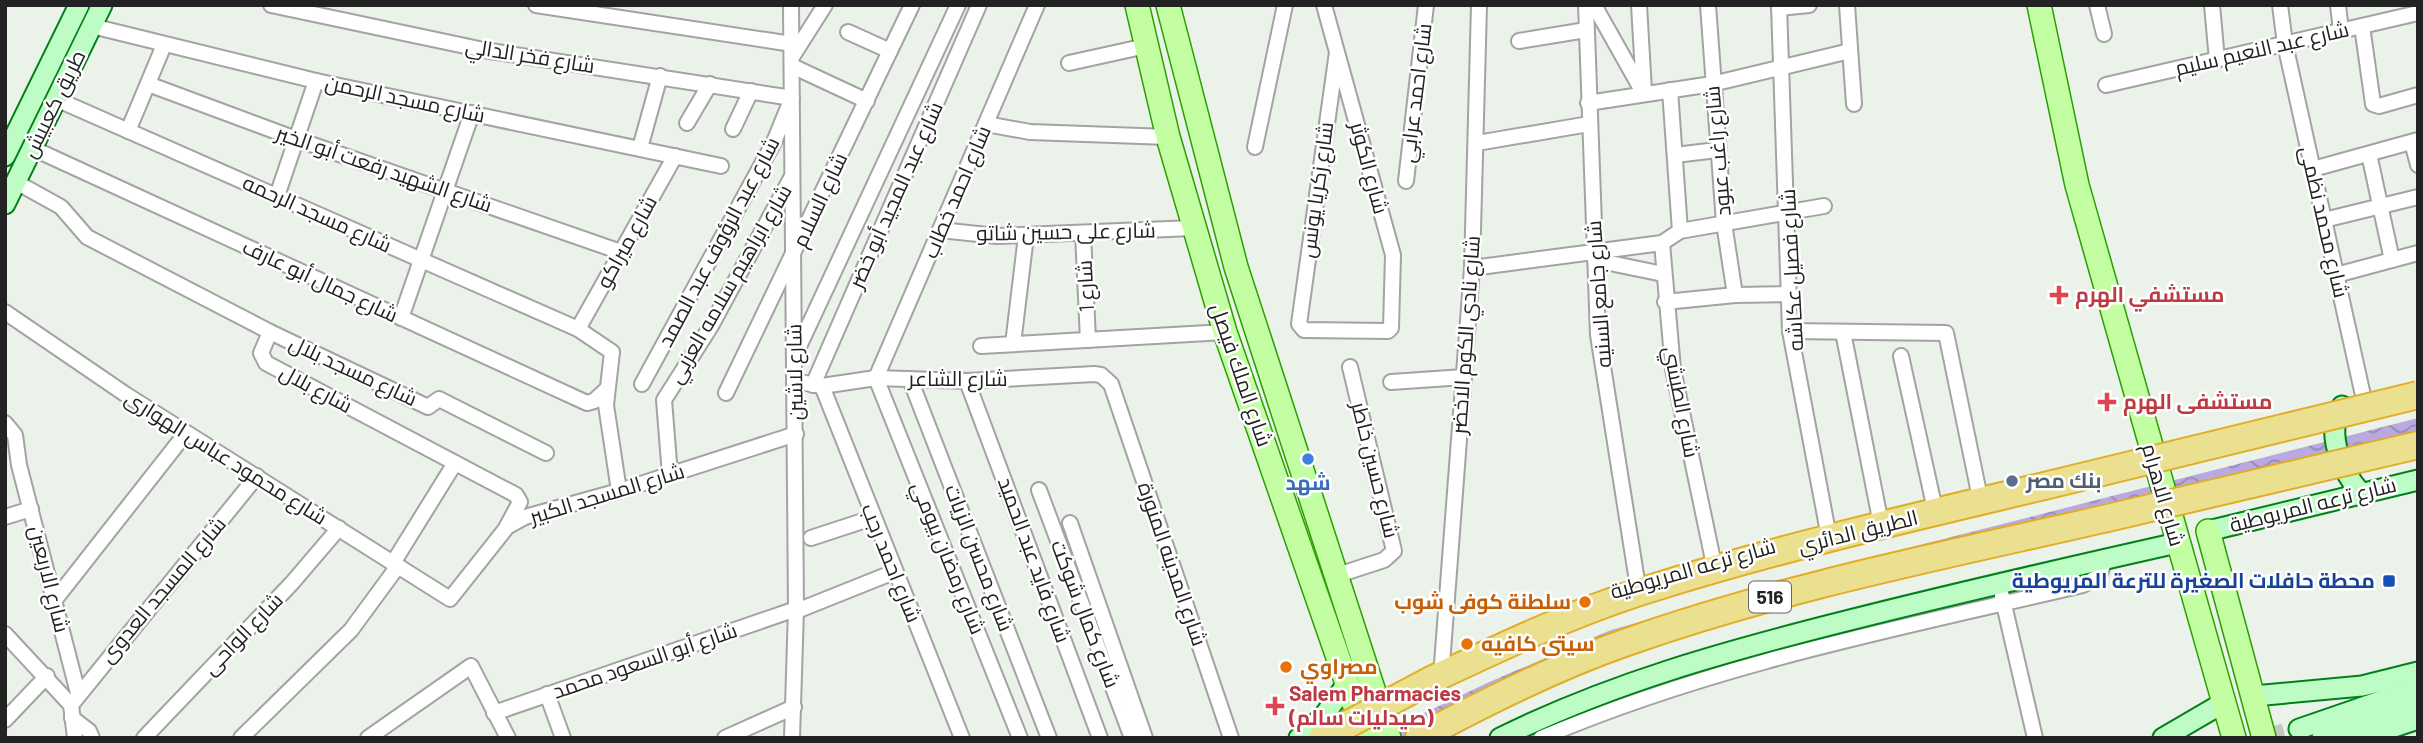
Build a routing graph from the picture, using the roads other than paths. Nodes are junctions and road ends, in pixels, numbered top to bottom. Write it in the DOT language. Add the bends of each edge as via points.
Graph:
graph roads {
  1 [pos="79,5"];
  2 [pos="102,5"];
  3 [pos="271,5"];
  4 [pos="537,5"];
  5 [pos="791,5"];
  6 [pos="825,5"];
  7 [pos="912,5"];
  8 [pos="958,5"];
  9 [pos="979,5"];
  10 [pos="1037,5"];
  11 [pos="1137,5"];
  12 [pos="1168,5"];
  13 [pos="1285,5"];
  14 [pos="1324,5"];
  15 [pos="1426,5"];
  16 [pos="1479,5"];
  17 [pos="1586,5"];
  18 [pos="1594,5"];
  19 [pos="1639,5"];
  20 [pos="1708,5"];
  21 [pos="1809,5"];
  22 [pos="1847,5"];
  23 [pos="2039,5"];
  24 [pos="2096,5"];
  25 [pos="2212,5"];
  26 [pos="2280,5"];
  27 [pos="2338,5"];
  28 [pos="1779,7"];
  29 [pos="2418,13"];
  30 [pos="92,26"];
  31 [pos="2362,26"];
  32 [pos="1586,30"];
  33 [pos="2341,31"];
  34 [pos="848,32"];
  35 [pos="2104,34"];
  36 [pos="1520,41"];
  37 [pos="2285,44"];
  38 [pos="164,45"];
  39 [pos="890,51"];
  40 [pos="1850,51"];
  41 [pos="1337,52"];
  42 [pos="792,56"];
  43 [pos="1149,57"];
  44 [pos="2217,60"];
  45 [pos="1181,61"];
  46 [pos="1069,63"];
  47 [pos="1782,70"];
  48 [pos="660,76"];
  49 [pos="316,81"];
  50 [pos="148,84"];
  51 [pos="710,84"];
  52 [pos="1712,84"];
  53 [pos="2106,85"];
  54 [pos="1670,90"];
  55 [pos="751,91"];
  56 [pos="1644,94"];
  57 [pos="2418,95"];
  58 [pos="792,98"];
  59 [pos="56,99"];
  60 [pos="867,101"];
  61 [pos="1588,103"];
  62 [pos="1854,104"];
  63 [pos="471,113"];
  64 [pos="687,123"];
  65 [pos="986,124"];
  66 [pos="1589,124"];
  67 [pos="733,129"];
  68 [pos="128,131"];
  69 [pos="1168,137"];
  70 [pos="296,139"];
  71 [pos="2415,141"];
  72 [pos="1477,143"];
  73 [pos="1255,147"];
  74 [pos="32,148"];
  75 [pos="640,149"];
  76 [pos="1717,150"];
  77 [pos="2369,154"];
  78 [pos="1675,155"];
  79 [pos="5,156"];
  80 [pos="675,156"];
  81 [pos="2418,165"];
  82 [pos="721,166"];
  83 [pos="2313,169"];
  84 [pos="792,175"];
  85 [pos="1406,181"];
  86 [pos="16,182"];
  87 [pos="445,191"];
  88 [pos="277,196"];
  89 [pos="2418,197"];
  90 [pos="5,204"];
  91 [pos="1824,206"];
  92 [pos="2381,206"];
  93 [pos="1789,212"];
  94 [pos="2324,220"];
  95 [pos="1724,223"];
  96 [pos="1193,228"];
  97 [pos="940,230"];
  98 [pos="1680,231"];
  99 [pos="1083,233"];
  100 [pos="1026,236"];
  101 [pos="1661,243"];
  102 [pos="621,252"];
  103 [pos="2418,253"];
  104 [pos="793,257"];
  105 [pos="1595,257"];
  106 [pos="421,260"];
  107 [pos="2392,260"];
  108 [pos="1472,268"];
  109 [pos="1663,274"];
  110 [pos="2336,275"];
  111 [pos="1790,294"];
  112 [pos="1735,295"];
  113 [pos="1665,302"];
  114 [pos="5,312"];
  115 [pos="401,318"];
  116 [pos="578,329"];
  117 [pos="1387,331"];
  118 [pos="1790,331"];
  119 [pos="270,332"];
  120 [pos="1225,332"];
  121 [pos="1843,332"];
  122 [pos="1088,340"];
  123 [pos="1013,344"];
  124 [pos="981,346"];
  125 [pos="1901,356"];
  126 [pos="795,357"];
  127 [pos="1350,367"];
  128 [pos="1464,377"];
  129 [pos="876,378"];
  130 [pos="909,379"];
  131 [pos="794,381"];
  132 [pos="967,381"];
  133 [pos="1391,382"];
  134 [pos="642,384"];
  135 [pos="818,386"];
  136 [pos="2418,386"];
  137 [pos="606,390"];
  138 [pos="1114,391"];
  139 [pos="726,393"];
  140 [pos="2418,395"];
  141 [pos="2364,400"];
  142 [pos="5,423"];
  143 [pos="186,433"];
  144 [pos="796,434"];
  145 [pos="2418,445"];
  146 [pos="2151,452"];
  147 [pos="546,453"];
  148 [pos="455,463"];
  149 [pos="670,475"];
  150 [pos="257,476"];
  151 [pos="2418,480"];
  152 [pos="1039,490"];
  153 [pos="619,491"];
  154 [pos="2361,493"];
  155 [pos="1979,494"];
  156 [pos="1934,505"];
  157 [pos="31,509"];
  158 [pos="5,517"];
  159 [pos="872,518"];
  160 [pos="1881,519"];
  161 [pos="1070,523"];
  162 [pos="507,527"];
  163 [pos="339,528"];
  164 [pos="2208,531"];
  165 [pos="1828,532"];
  166 [pos="811,538"];
  167 [pos="2177,543"];
  168 [pos="1713,560"];
  169 [pos="2105,560"];
  170 [pos="396,564"];
  171 [pos="894,572"];
  172 [pos="1335,576"];
  173 [pos="1637,581"];
  174 [pos="1999,584"];
  175 [pos="450,599"];
  176 [pos="54,601"];
  177 [pos="2004,604"];
  178 [pos="795,610"];
  179 [pos="5,634"];
  180 [pos="1442,664"];
  181 [pos="2418,672"];
  182 [pos="47,676"];
  183 [pos="1346,685"];
  184 [pos="2418,688"];
  185 [pos="547,694"];
  186 [pos="1366,696"];
  187 [pos="2254,696"];
  188 [pos="2418,702"];
  189 [pos="2223,703"];
  190 [pos="74,705"];
  191 [pos="794,707"];
  192 [pos="494,713"];
  193 [pos="2418,719"];
  194 [pos="5,720"];
  195 [pos="2299,729"];
  196 [pos="75,738"];
  197 [pos="92,738"];
  198 [pos="144,738"];
  199 [pos="241,738"];
  200 [pos="368,738"];
  201 [pos="508,738"];
  202 [pos="563,738"];
  203 [pos="725,738"];
  204 [pos="792,738"];
  205 [pos="962,738"];
  206 [pos="1020,738"];
  207 [pos="1049,738"];
  208 [pos="1100,738"];
  209 [pos="1132,738"];
  210 [pos="1145,738"];
  211 [pos="1231,738"];
  212 [pos="1299,738"];
  213 [pos="1322,738"];
  214 [pos="1366,738"];
  215 [pos="1389,738"];
  216 [pos="1419,738"];
  217 [pos="1500,738"];
  218 [pos="1541,738"];
  219 [pos="2035,738"];
  220 [pos="2163,738"];
  221 [pos="2234,738"];
  222 [pos="2264,738"];
  223 [pos="2322,738"];
  224 [pos="2361,738"];
  1 -- 79 [label="main road, طريق كعبيش"];
  2 -- 30 [label="main road, طريق كعبيش"];
  3 -- 48 [label="street, شارع فخر الدالي" via="484,50"];
  4 -- 42 [label="street"];
  5 -- 42 [label="street, شارع لاشين"];
  6 -- 42 [label="street"];
  7 -- 39 [label="street, شارع السلام"];
  8 -- 126 [label="street"];
  9 -- 135 [label="street, شارع عبد المجيد أبو خضر"];
  10 -- 65 [label="street, شارع احمد خطاب"];
  11 -- 43 [label="main road, شارع الملك فيصل"];
  12 -- 45 [label="main road, شارع الملك فيصل"];
  13 -- 73 [label="street"];
  14 -- 41 [label="street, شارع الكوثر"];
  15 -- 85 [label="street, شارع احمد عرابي"];
  16 -- 72 [label="street, شارع نادي الكوم الاخضر"];
  17 -- 32 [label="street, شارع جامع السنيه"];
  18 -- 56 [label="street"];
  19 -- 56 [label="street"];
  20 -- 52 [label="street, شارع راغب عبود"];
  21 -- 28 [label="street"];
  22 -- 40 [label="street"];
  23 -- 146 [label="main road, شارع الاهرام" via="2077,185"];
  24 -- 35 [label="street"];
  25 -- 44 [label="street"];
  26 -- 37 [label="street, شارع محمد نظمى"];
  27 -- 33 [label="street"];
  28 -- 47 [label="street, شارع فصيل عكاشه"];
  29 -- 31 [label="street, شارع عبد النعيم سليم"];
  30 -- 38 [label="street, شارع مسجد الرحمن"];
  30 -- 59 [label="main road, طريق كعبيش"];
  31 -- 33 [label="street, شارع عبد النعيم سليم"];
  31 -- 57 [label="street" via="2373,104"];
  32 -- 36 [label="street"];
  32 -- 61 [label="street, شارع جامع السنيه"];
  33 -- 37 [label="street, شارع عبد النعيم سليم"];
  34 -- 39 [label="street"];
  37 -- 44 [label="street, شارع عبد النعيم سليم"];
  37 -- 83 [label="street, شارع محمد نظمى"];
  38 -- 49 [label="street, شارع مسجد الرحمن"];
  38 -- 50 [label="street"];
  39 -- 60 [label="street, شارع السلام"];
  40 -- 47 [label="street"];
  40 -- 62 [label="street"];
  41 -- 117 [label="street, شارع الكوثر" via="1394,260 1391,328"];
  41 -- 117 [label="street, شارع زكريا يونس" via="1300,328"];
  42 -- 58 [label="street, شارع لاشين"];
  42 -- 60 [label="street"];
  43 -- 45 [label="main road"];
  43 -- 46 [label="street"];
  43 -- 69 [label="main road, شارع الملك فيصل"];
  44 -- 53 [label="street, شارع عبد النعيم سليم"];
  45 -- 172 [label="main road, شارع الملك فيصل" via="1236,267"];
  47 -- 52 [label="street"];
  47 -- 93 [label="street, شارع فصيل عكاشه"];
  48 -- 51 [label="street, شارع فخر الدالي"];
  48 -- 75 [label="street"];
  49 -- 63 [label="street, شارع مسجد الرحمن"];
  49 -- 70 [label="street"];
  50 -- 68 [label="street"];
  50 -- 70 [label="street, شارع الشهيد رفعت أبو الخير"];
  51 -- 55 [label="street, شارع فخر الدالي"];
  51 -- 64 [label="street"];
  52 -- 54 [label="street"];
  52 -- 76 [label="street, شارع راغب عبود"];
  54 -- 56 [label="street"];
  54 -- 78 [label="street"];
  55 -- 58 [label="street, شارع فخر الدالي"];
  55 -- 67 [label="street"];
  56 -- 61 [label="street"];
  58 -- 84 [label="street, شارع لاشين"];
  58 -- 134 [label="street, شارع عبد الرؤوف عبد الصمد" via="774,142"];
  59 -- 68 [label="street, شارع مسجد الرحمه"];
  59 -- 74 [label="main road, طريق كعبيش"];
  60 -- 104 [label="street, شارع السلام"];
  61 -- 66 [label="street, شارع جامع السنيه"];
  63 -- 75 [label="street, شارع مسجد الرحمن"];
  63 -- 87 [label="street"];
  65 -- 69 [label="street" via="1049,133"];
  65 -- 97 [label="street, شارع احمد خطاب"];
  66 -- 72 [label="street"];
  66 -- 105 [label="street, شارع جامع السنيه"];
  68 -- 88 [label="street, شارع مسجد الرحمه"];
  69 -- 96 [label="main road, شارع الملك فيصل"];
  70 -- 87 [label="street, شارع الشهيد رفعت أبو الخير"];
  70 -- 88 [label="street"];
  71 -- 77 [label="street"];
  71 -- 81 [label="street"];
  72 -- 108 [label="street, شارع نادي الكوم الاخضر"];
  74 -- 86 [label="main road, طريق كعبيش"];
  74 -- 115 [label="street, شارع جمال أبو عارف"];
  75 -- 80 [label="street, شارع مسجد الرحمن"];
  76 -- 78 [label="street"];
  76 -- 95 [label="street, شارع راغب عبود"];
  77 -- 83 [label="street"];
  77 -- 92 [label="street"];
  78 -- 98 [label="street"];
  80 -- 82 [label="street, شارع مسجد الرحمن"];
  80 -- 102 [label="street, شارع ميراكو"];
  83 -- 94 [label="street, شارع محمد نظمى"];
  84 -- 104 [label="street, شارع لاشين"];
  84 -- 149 [label="street, شارع ابراهيم سلامه العزبي" via="711,326 664,400"];
  86 -- 90 [label="main road, طريق كعبيش"];
  86 -- 119 [label="street" via="61,207 87,237"];
  87 -- 102 [label="street, شارع الشهيد رفعت أبو الخير"];
  87 -- 106 [label="street"];
  88 -- 106 [label="street, شارع مسجد الرحمه"];
  89 -- 92 [label="street"];
  91 -- 93 [label="street"];
  92 -- 94 [label="street"];
  92 -- 107 [label="street"];
  93 -- 95 [label="street"];
  93 -- 111 [label="street, شارع فصيل عكاشه"];
  94 -- 110 [label="street, شارع محمد نظمى"];
  95 -- 98 [label="street"];
  95 -- 112 [label="street, شارع راغب عبود"];
  96 -- 99 [label="street, شارع على حسين شاتو"];
  96 -- 120 [label="main road, شارع الملك فيصل"];
  97 -- 100 [label="street, شارع على حسين شاتو"];
  97 -- 129 [label="street, شارع احمد خطاب"];
  98 -- 101 [label="street"];
  99 -- 100 [label="street, شارع على حسين شاتو"];
  99 -- 122 [label="street, شارع 1"];
  100 -- 123 [label="street"];
  101 -- 105 [label="street"];
  101 -- 109 [label="street, شارع الطبشي"];
  102 -- 116 [label="street, شارع ميراكو"];
  103 -- 107 [label="street"];
  104 -- 126 [label="street, شارع لاشين"];
  104 -- 139 [label="street, شارع السلام"];
  105 -- 108 [label="street"];
  105 -- 109 [label="street"];
  105 -- 173 [label="street, شارع جامع السنيه" via="1598,334"];
  106 -- 115 [label="street"];
  106 -- 116 [label="street, شارع مسجد الرحمه"];
  107 -- 110 [label="street"];
  108 -- 128 [label="street, شارع نادي الكوم الاخضر"];
  109 -- 113 [label="street, شارع الطبشي"];
  110 -- 141 [label="street, شارع محمد نظمى"];
  111 -- 112 [label="street"];
  111 -- 118 [label="street, شارع فصيل عكاشه"];
  112 -- 113 [label="street"];
  113 -- 168 [label="street, شارع الطبشي" via="1677,391"];
  114 -- 143 [label="street, شارع محمود عباس الهوارى"];
  115 -- 137 [label="street, شارع جمال أبو عارف" via="587,403"];
  116 -- 137 [label="street, شارع مسجد الرحمه" via="612,352"];
  118 -- 121 [label="street"];
  118 -- 165 [label="street, شارع فصيل عكاشه"];
  119 -- 147 [label="street, شارع مسجد بلال" via="428,407 439,399"];
  119 -- 148 [label="street, شارع بلال" via="261,353 266,363"];
  120 -- 122 [label="street"];
  120 -- 183 [label="main road, شارع الملك فيصل"];
  121 -- 155 [label="street" via="1946,333"];
  121 -- 160 [label="street"];
  122 -- 123 [label="street"];
  123 -- 124 [label="street"];
  125 -- 156 [label="street"];
  126 -- 131 [label="street, شارع لاشين"];
  127 -- 172 [label="street, شارع حسين خاطر" via="1394,551 1384,560"];
  128 -- 133 [label="street"];
  128 -- 180 [label="street, شارع نادي الكوم الاخضر"];
  129 -- 130 [label="street, شارع الشاعر"];
  129 -- 135 [label="street, شارع الشاعر"];
  129 -- 206 [label="street, شارع رمضان بيومي"];
  130 -- 132 [label="street, شارع الشاعر"];
  130 -- 207 [label="street, شارع محسن الزيات"];
  131 -- 135 [label="street, شارع الشاعر"];
  131 -- 144 [label="street, شارع لاشين"];
  132 -- 138 [label="street, شارع الشاعر" via="1094,374 1107,379"];
  132 -- 208 [label="street, شارع فايد عبد الحميد"];
  135 -- 159 [label="street, شارع احمد رجب"];
  136 -- 141 [label="main road"];
  137 -- 153 [label="street"];
  138 -- 211 [label="street, شارع المدينه المنورة"];
  140 -- 213 [label="highway, الطريق الدائري / 516, bridge" via="1766,554 1647,589 1475,659"];
  141 -- 154 [label="main road, bridge" via="2340,406 2336,429 2346,474"];
  142 -- 157 [label="street, شارع الاربعين" via="15,435"];
  143 -- 150 [label="street, شارع محمود عباس الهوارى"];
  143 -- 176 [label="street"];
  144 -- 149 [label="street, شارع المسجد الكبير"];
  144 -- 178 [label="street, شارع لاشين"];
  145 -- 216 [label="highway, الطريق الدائري / 516, bridge" via="1777,595 1591,655"];
  146 -- 155 [label="main road, شارع ترعه المريوطية"];
  146 -- 167 [label="main road, شارع الاهرام, bridge"];
  148 -- 162 [label="street, شارع بلال" via="518,496 519,505"];
  148 -- 170 [label="street"];
  149 -- 153 [label="street, شارع المسجد الكبير"];
  150 -- 163 [label="street, شارع محمود عباس الهوارى"];
  150 -- 190 [label="street, شارع المسجد العدوى"];
  151 -- 154 [label="main road, شارع ترعه المريوطية"];
  152 -- 209 [label="street, شارع كمال شوكت"];
  153 -- 162 [label="street, شارع المسجد الكبير" via="525,517"];
  154 -- 164 [label="main road, شارع ترعه المريوطية"];
  155 -- 156 [label="main road, شارع ترعه المريوطية"];
  156 -- 160 [label="main road, شارع ترعه المريوطية"];
  157 -- 158 [label="street"];
  157 -- 176 [label="street, شارع الاربعين"];
  159 -- 166 [label="street"];
  159 -- 171 [label="street, شارع احمد رجب"];
  160 -- 165 [label="main road, شارع ترعه المريوطية"];
  161 -- 210 [label="street"];
  162 -- 175 [label="street, شارع المسجد الكبير"];
  163 -- 170 [label="street, شارع محمود عباس الهوارى"];
  163 -- 198 [label="street, شارع الواحى"];
  164 -- 187 [label="main road, شارع الاهرام"];
  165 -- 168 [label="main road, شارع ترعه المريوطية"];
  167 -- 169 [label="main road"];
  167 -- 189 [label="main road, شارع الاهرام"];
  168 -- 173 [label="main road, شارع ترعه المريوطية"];
  169 -- 174 [label="main road"];
  169 -- 177 [label="street" via="2099,576 2083,585"];
  170 -- 175 [label="street, شارع محمود عباس الهوارى"];
  170 -- 199 [label="street" via="351,630"];
  171 -- 178 [label="street, شارع أبو السعود محمد"];
  171 -- 205 [label="street, شارع احمد رجب"];
  172 -- 186 [label="main road, شارع الملك فيصل"];
  173 -- 180 [label="main road, شارع ترعه المريوطية"];
  174 -- 177 [label="street"];
  174 -- 217 [label="main road" via="1692,662 1606,691"];
  176 -- 190 [label="street, شارع الاربعين"];
  177 -- 218 [label="street" via="1914,622 1663,690"];
  177 -- 219 [label="street"];
  178 -- 185 [label="street, شارع أبو السعود محمد"];
  178 -- 191 [label="street, شارع لاشين"];
  179 -- 182 [label="street"];
  180 -- 186 [label="main road, شارع ترعه المريوطية"];
  181 -- 187 [label="main road" via="2362,686"];
  182 -- 190 [label="street"];
  182 -- 194 [label="street"];
  183 -- 186 [label="main road, شارع الملك فيصل"];
  183 -- 212 [label="main road" via="1323,717"];
  184 -- 195 [label="main road"];
  185 -- 192 [label="street, شارع أبو السعود محمد"];
  185 -- 202 [label="street"];
  186 -- 214 [label="main road, شارع الملك فيصل"];
  186 -- 215 [label="main road, شارع الملك فيصل"];
  187 -- 222 [label="main road, شارع الاهرام"];
  188 -- 223 [label="main road"];
  189 -- 220 [label="main road"];
  189 -- 221 [label="main road, شارع الاهرام"];
  190 -- 196 [label="street, شارع الاربعين"];
  190 -- 197 [label="street"];
  191 -- 203 [label="street"];
  191 -- 204 [label="street, شارع لاشين"];
  192 -- 200 [label="street" via="471,667"];
  192 -- 201 [label="street"];
  193 -- 224 [label="main road"];
}
